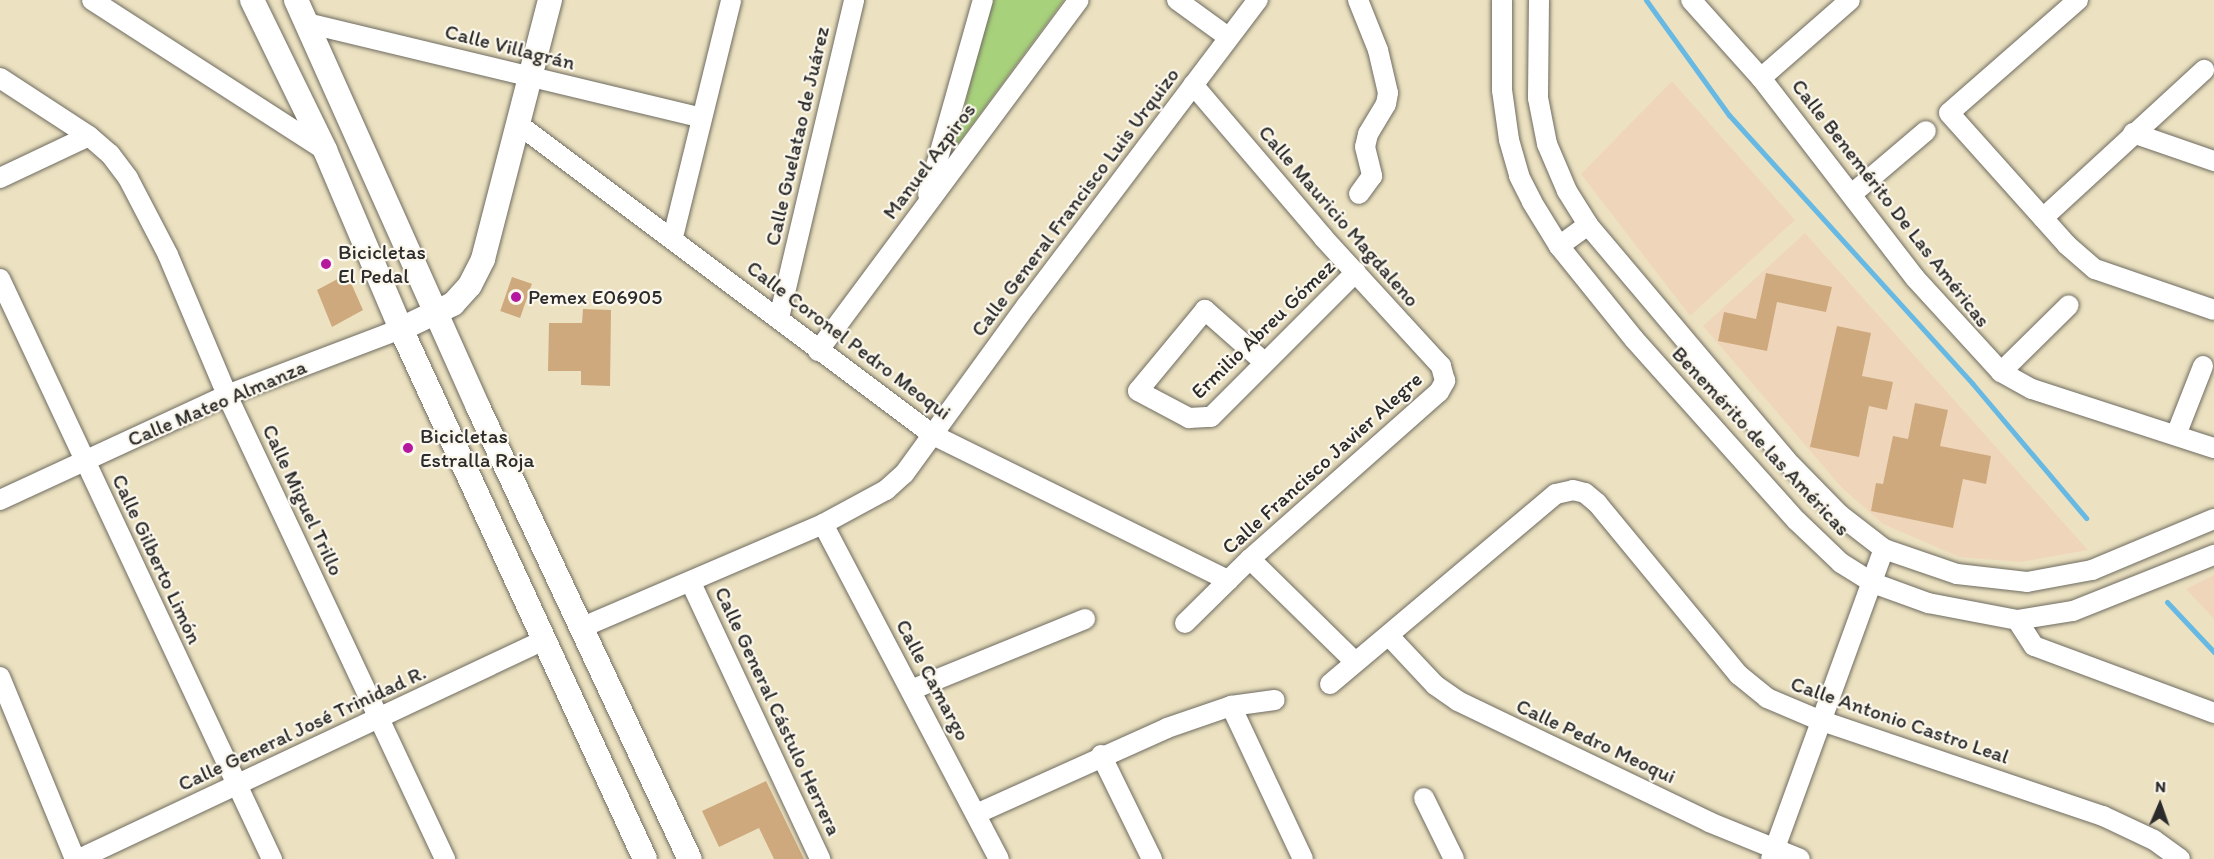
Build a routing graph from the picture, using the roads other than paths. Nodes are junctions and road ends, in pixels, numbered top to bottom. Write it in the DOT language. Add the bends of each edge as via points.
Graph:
graph roads {
  1 [pos="92,0"];
  2 [pos="252,0"];
  3 [pos="296,0"];
  4 [pos="550,0"];
  5 [pos="854,0"];
  6 [pos="983,0"];
  7 [pos="1079,0"];
  8 [pos="1177,0"];
  9 [pos="1258,0"];
  10 [pos="1358,0"];
  11 [pos="1502,0"];
  12 [pos="1539,0"];
  13 [pos="1691,0"];
  14 [pos="1850,0"];
  15 [pos="2078,0"];
  16 [pos="727,1"];
  17 [pos="307,23"];
  18 [pos="1228,37"];
  19 [pos="2204,69"];
  20 [pos="530,76"];
  21 [pos="0,78"];
  22 [pos="1761,78"];
  23 [pos="1193,85"];
  24 [pos="702,118"];
  25 [pos="518,124"];
  26 [pos="1926,131"];
  27 [pos="2133,133"];
  28 [pos="89,136"];
  29 [pos="325,150"];
  30 [pos="2214,161"];
  31 [pos="0,178"];
  32 [pos="1359,194"];
  33 [pos="1852,194"];
  34 [pos="925,206"];
  35 [pos="2043,218"];
  36 [pos="1588,225"];
  37 [pos="673,237"];
  38 [pos="1559,246"];
  39 [pos="1356,272"];
  40 [pos="0,279"];
  41 [pos="2069,305"];
  42 [pos="2214,310"];
  43 [pos="438,314"];
  44 [pos="779,318"];
  45 [pos="401,329"];
  46 [pos="818,351"];
  47 [pos="1264,362"];
  48 [pos="2203,366"];
  49 [pos="2001,372"];
  50 [pos="1445,381"];
  51 [pos="227,395"];
  52 [pos="933,435"];
  53 [pos="2176,435"];
  54 [pos="2214,447"];
  55 [pos="84,460"];
  56 [pos="0,500"];
  57 [pos="2214,519"];
  58 [pos="823,524"];
  59 [pos="1884,549"];
  60 [pos="2214,555"];
  61 [pos="1250,559"];
  62 [pos="1228,580"];
  63 [pos="691,583"];
  64 [pos="1873,583"];
  65 [pos="1085,619"];
  66 [pos="2017,620"];
  67 [pos="1185,623"];
  68 [pos="583,627"];
  69 [pos="1390,637"];
  70 [pos="544,640"];
  71 [pos="1355,662"];
  72 [pos="0,677"];
  73 [pos="1330,684"];
  74 [pos="911,690"];
  75 [pos="1275,700"];
  76 [pos="1231,706"];
  77 [pos="2214,713"];
  78 [pos="380,720"];
  79 [pos="1819,720"];
  80 [pos="1101,755"];
  81 [pos="238,784"];
  82 [pos="1424,798"];
  83 [pos="976,814"];
  84 [pos="1772,855"];
  85 [pos="77,859"];
  86 [pos="272,859"];
  87 [pos="445,859"];
  88 [pos="645,859"];
  89 [pos="690,859"];
  90 [pos="820,859"];
  91 [pos="999,859"];
  92 [pos="1152,859"];
  93 [pos="1303,859"];
  94 [pos="1454,859"];
  95 [pos="1800,859"];
  96 [pos="2180,859"];
  1 -- 29 [label="street"];
  2 -- 29 [label="main road"];
  3 -- 17 [label="main road"];
  4 -- 20 [label="main road"];
  5 -- 44 [label="street, Calle Guelatao de Juárez"];
  6 -- 34 [label="street"];
  7 -- 34 [label="street, Manuel Azpiros"];
  8 -- 18 [label="street"];
  9 -- 18 [label="street, Calle General Francisco Luis Urquizo"];
  10 -- 32 [label="street" via="1378,50 1388,93 1386,104 1368,134 1365,147 1372,176"];
  11 -- 38 [label="street, Benemérito de las Américas" via="1503,90 1509,140 1519,176"];
  12 -- 36 [label="street, Benemérito de las Américas" via="1538,98 1547,144 1567,191"];
  13 -- 22 [label="street, Calle Benemérito De Las Américas"];
  14 -- 22 [label="street"];
  15 -- 35 [label="street" via="1950,113"];
  16 -- 24 [label="street"];
  17 -- 20 [label="street, Calle Villagrán"];
  17 -- 43 [label="main road"];
  18 -- 23 [label="street, Calle General Francisco Luis Urquizo"];
  19 -- 27 [label="street"];
  20 -- 24 [label="street, Calle Villagrán"];
  20 -- 25 [label="main road"];
  21 -- 28 [label="street, Calle Miguel Trillo"];
  22 -- 33 [label="street, Calle Benemérito De Las Américas"];
  23 -- 39 [label="street, Calle Mauricio Magdaleno"];
  23 -- 52 [label="street, Calle General Francisco Luis Urquizo"];
  24 -- 37 [label="street"];
  25 -- 37 [label="street, Calle Coronel Pedro Meoqui"];
  25 -- 43 [label="main road" via="492,238 470,285"];
  26 -- 33 [label="street"];
  27 -- 30 [label="street"];
  27 -- 35 [label="street"];
  28 -- 31 [label="street"];
  28 -- 51 [label="street, Calle Miguel Trillo" via="110,154 138,197 168,255"];
  29 -- 45 [label="main road"];
  33 -- 49 [label="street, Calle Benemérito De Las Américas" via="1915,278"];
  34 -- 46 [label="street, Manuel Azpiros"];
  35 -- 42 [label="street" via="2095,269"];
  36 -- 38 [label="street"];
  36 -- 59 [label="street, Benemérito de las Américas" via="1791,465 1840,515"];
  37 -- 44 [label="street, Calle Coronel Pedro Meoqui"];
  38 -- 64 [label="street, Benemérito de las Américas" via="1634,339 1797,521 1841,563"];
  39 -- 47 [label="street, Ermilio Abreu Gómez"];
  39 -- 50 [label="street, Calle Mauricio Magdaleno" via="1441,366"];
  40 -- 55 [label="street, Calle Gilberto Limón"];
  41 -- 49 [label="street"];
  43 -- 45 [label="main road, Calle Mateo Almanza"];
  43 -- 68 [label="main road"];
  44 -- 46 [label="street, Calle Coronel Pedro Meoqui"];
  45 -- 51 [label="street, Calle Mateo Almanza"];
  45 -- 70 [label="main road"];
  46 -- 52 [label="street, Calle Coronel Pedro Meoqui"];
  47 -- 47 [label="street, Ermilio Abreu Gómez" via="1205,310 1138,390 1189,418 1206,420"];
  48 -- 53 [label="street"];
  49 -- 53 [label="street, Calle Benemérito De Las Américas" via="2032,389"];
  50 -- 61 [label="street, Calle Francisco Javier Alegre" via="1439,392"];
  51 -- 55 [label="street, Calle Mateo Almanza"];
  51 -- 78 [label="street, Calle Miguel Trillo"];
  52 -- 58 [label="street" via="904,474 886,490"];
  52 -- 62 [label="street, Calle Coronel Pedro Meoqui"];
  53 -- 54 [label="street, Calle Benemérito De Las Américas"];
  55 -- 56 [label="street, Calle Mateo Almanza"];
  55 -- 81 [label="street, Calle Gilberto Limón"];
  57 -- 59 [label="street, Benemérito de las Américas" via="2092,570 2037,581 1957,574"];
  58 -- 63 [label="street"];
  58 -- 74 [label="street, Calle Camargo"];
  59 -- 64 [label="street"];
  60 -- 66 [label="street, Benemérito de las Américas" via="2073,611"];
  61 -- 62 [label="street, Calle Francisco Javier Alegre"];
  61 -- 71 [label="street"];
  62 -- 67 [label="street, Calle Francisco Javier Alegre"];
  63 -- 68 [label="street"];
  63 -- 90 [label="street, Calle General Cástulo Herrera"];
  64 -- 66 [label="street, Benemérito de las Américas" via="1928,603"];
  64 -- 79 [label="street"];
  65 -- 74 [label="street"];
  66 -- 77 [label="street" via="2034,646"];
  68 -- 89 [label="main road"];
  69 -- 71 [label="street"];
  69 -- 79 [label="street, Calle Antonio Castro Leal" via="1556,494 1573,490 1586,493 1597,503 1739,675 1767,698"];
  69 -- 84 [label="street, Calle Pedro Meoqui" via="1435,685 1458,701"];
  70 -- 78 [label="street, Calle General José Trinidad R."];
  70 -- 88 [label="main road"];
  71 -- 73 [label="street"];
  72 -- 85 [label="street"];
  74 -- 83 [label="street, Calle Camargo"];
  75 -- 76 [label="street"];
  76 -- 80 [label="street"];
  76 -- 93 [label="street"];
  78 -- 81 [label="street, Calle General José Trinidad R."];
  78 -- 87 [label="street, Calle Miguel Trillo"];
  79 -- 84 [label="street"];
  79 -- 96 [label="street, Calle Antonio Castro Leal" via="2103,816 2154,840"];
  80 -- 83 [label="street"];
  80 -- 92 [label="street"];
  81 -- 85 [label="street, Calle General José Trinidad R."];
  81 -- 86 [label="street, Calle Gilberto Limón"];
  82 -- 94 [label="street"];
  83 -- 91 [label="street, Calle Camargo"];
  84 -- 95 [label="street, Calle Pedro Meoqui"];
}
